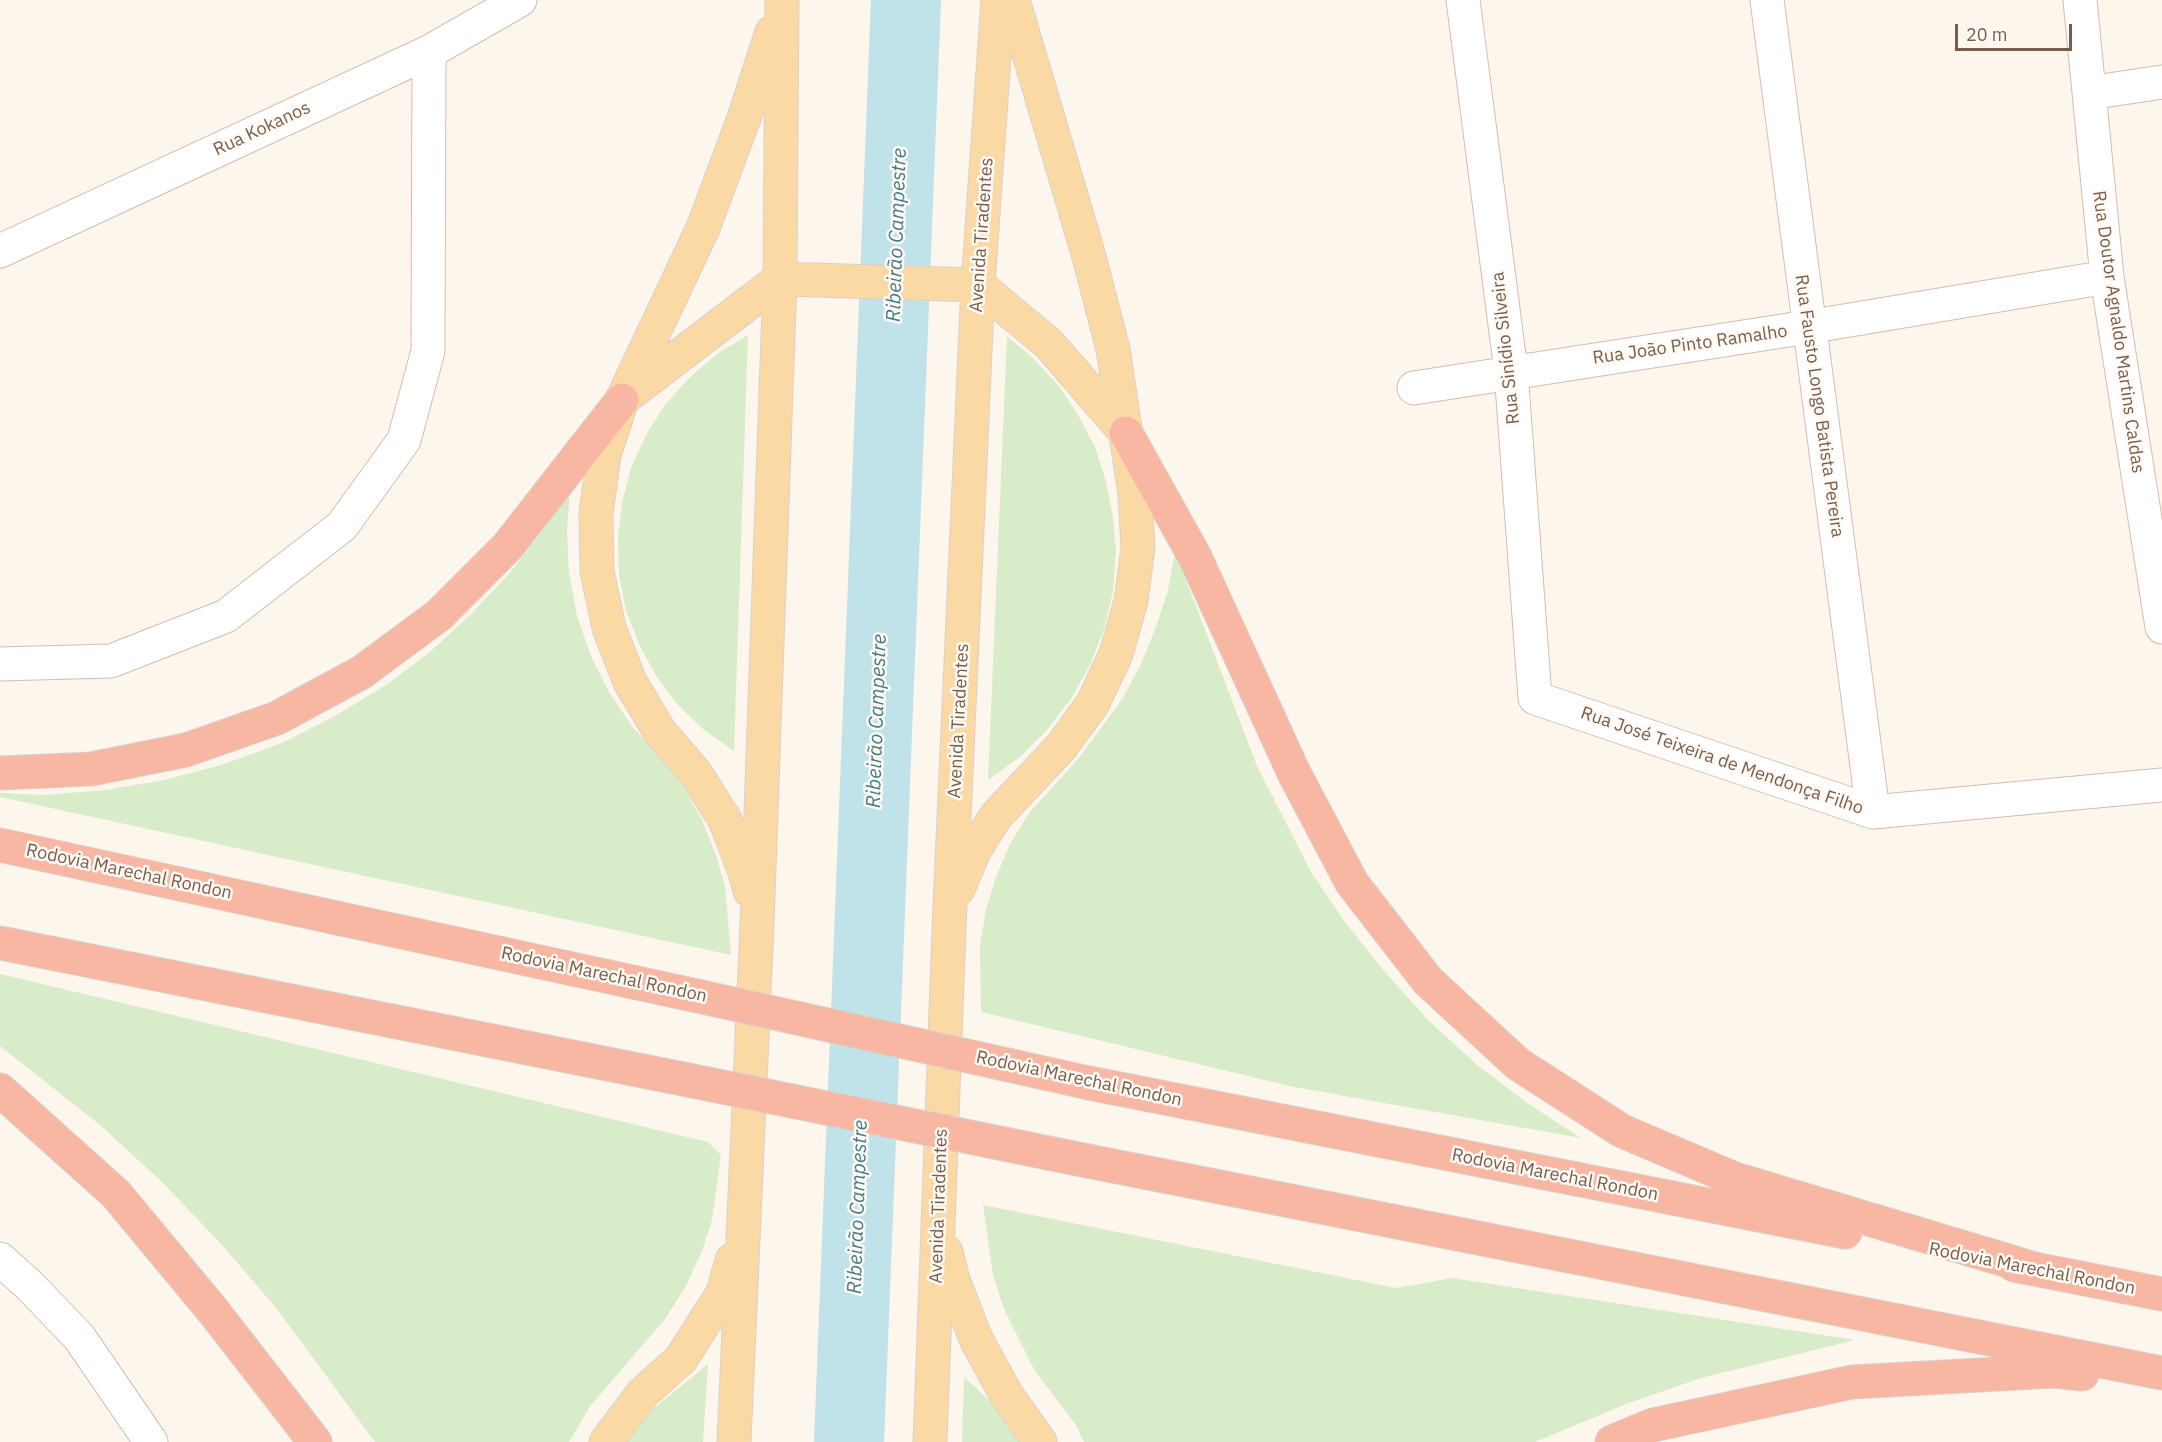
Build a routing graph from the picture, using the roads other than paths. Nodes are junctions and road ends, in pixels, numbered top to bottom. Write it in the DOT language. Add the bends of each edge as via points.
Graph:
graph roads {
  1 [pos="520,0"];
  2 [pos="782,0"];
  3 [pos="998,0"];
  4 [pos="1013,0"];
  5 [pos="1463,0"];
  6 [pos="1767,0"];
  7 [pos="2080,0"];
  8 [pos="429,52"];
  9 [pos="2162,82"];
  10 [pos="2089,93"];
  11 [pos="0,251"];
  12 [pos="2107,277"];
  13 [pos="786,279"];
  14 [pos="965,284"];
  15 [pos="1808,327"];
  16 [pos="1511,371"];
  17 [pos="1414,388"];
  18 [pos="622,400"];
  19 [pos="1126,433"];
  20 [pos="2150,474"];
  21 [pos="2162,627"];
  22 [pos="0,664"];
  23 [pos="1535,698"];
  24 [pos="0,773"];
  25 [pos="2162,785"];
  26 [pos="1873,812"];
  27 [pos="0,845"];
  28 [pos="757,926"];
  29 [pos="949,929"];
  30 [pos="0,943"];
  31 [pos="0,1090"];
  32 [pos="744,1218"];
  33 [pos="938,1218"];
  34 [pos="0,1259"];
  35 [pos="2035,1269"];
  36 [pos="2162,1294"];
  37 [pos="2162,1373"];
  38 [pos="2162,1382"];
  39 [pos="151,1442"];
  40 [pos="315,1442"];
  41 [pos="606,1442"];
  42 [pos="734,1442"];
  43 [pos="930,1442"];
  44 [pos="1040,1442"];
  45 [pos="1612,1442"];
  1 -- 8 [label="street, Rua Kokanos"];
  2 -- 13 [label="main road"];
  2 -- 18 [label="main road" via="703,228"];
  3 -- 14 [label="main road, Avenida Tiradentes"];
  4 -- 19 [label="main road" via="1111,338"];
  5 -- 16 [label="street, Rua Sinídio Silveira"];
  6 -- 15 [label="street, Rua Fausto Longo Batista Pereira"];
  7 -- 10 [label="street, Rua Doutor Agnaldo Martins Caldas"];
  8 -- 11 [label="street, Rua Kokanos"];
  8 -- 22 [label="street" via="428,351 404,440 342,526 226,616 111,661"];
  9 -- 10 [label="street"];
  10 -- 12 [label="street, Rua Doutor Agnaldo Martins Caldas"];
  12 -- 15 [label="street, Rua João Pinto Ramalho"];
  12 -- 20 [label="street, Rua Doutor Agnaldo Martins Caldas"];
  13 -- 14 [label="main road"];
  13 -- 18 [label="main road"];
  13 -- 28 [label="main road"];
  14 -- 19 [label="main road" via="1049,344"];
  14 -- 29 [label="main road, Avenida Tiradentes"];
  15 -- 16 [label="street, Rua João Pinto Ramalho"];
  15 -- 26 [label="street, Rua Fausto Longo Batista Pereira"];
  16 -- 17 [label="street, Rua João Pinto Ramalho"];
  16 -- 23 [label="street, Rua Sinídio Silveira"];
  18 -- 24 [label="highway" via="508,546 439,615 362,672 277,718 186,750 91,769"];
  18 -- 28 [label="main road" via="604,455 596,513 597,571 609,628 630,682 660,732 696,774 725,820 745,872"];
  19 -- 29 [label="main road" via="1136,494 1138,548 1131,601 1116,654 1093,703 1061,747 996,816 974,851 958,889"];
  19 -- 35 [label="highway" via="1195,557 1294,773 1352,883 1428,981 1518,1064 1622,1131 1736,1179"];
  20 -- 21 [label="street, Rua Doutor Agnaldo Martins Caldas"];
  23 -- 26 [label="street, Rua José Teixeira de Mendonça Filho"];
  25 -- 26 [label="street, Rua José Teixeira de Mendonça Filho"];
  27 -- 35 [label="highway, Rodovia Marechal Rondon, bridge" via="1089,1083"];
  28 -- 32 [label="main road"];
  29 -- 33 [label="main road, Avenida Tiradentes"];
  30 -- 37 [label="highway, bridge"];
  31 -- 40 [label="highway" via="116,1194"];
  32 -- 41 [label="main road" via="723,1293 681,1359 643,1393"];
  32 -- 42 [label="main road"];
  33 -- 43 [label="main road, Avenida Tiradentes"];
  33 -- 44 [label="main road" via="953,1280 975,1339 1006,1394"];
  34 -- 39 [label="street" via="79,1337"];
  35 -- 36 [label="highway, Rodovia Marechal Rondon"];
  38 -- 45 [label="highway" via="2054,1371 1852,1382 1653,1425"];
}
